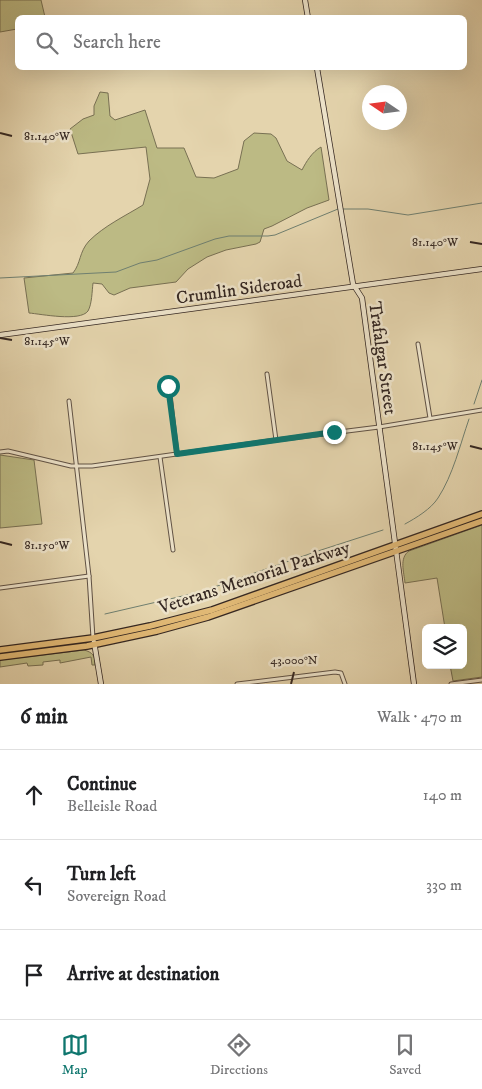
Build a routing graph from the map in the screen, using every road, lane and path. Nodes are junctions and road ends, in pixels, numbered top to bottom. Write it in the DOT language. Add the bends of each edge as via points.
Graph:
graph roads {
  1 [pos="305,0"];
  2 [pos="308,15"];
  3 [pos="317,70"];
  4 [pos="482,269"];
  5 [pos="355,286"];
  6 [pos="0,335"];
  7 [pos="418,344"];
  8 [pos="266,374"];
  9 [pos="168,386"];
  10 [pos="69,401"];
  11 [pos="482,410"];
  12 [pos="430,418"];
  13 [pos="379,427"];
  14 [pos="276,440"];
  15 [pos="0,452"];
  16 [pos="177,454"];
  17 [pos="160,457"];
  18 [pos="77,467"];
  19 [pos="482,514"];
  20 [pos="482,521"];
  21 [pos="396,548"];
  22 [pos="173,550"];
  23 [pos="89,576"];
  24 [pos="0,588"];
  25 [pos="94,641"];
  26 [pos="0,650"];
  27 [pos="0,657"];
  28 [pos="482,680"];
  29 [pos="101,684"];
  30 [pos="237,684"];
  31 [pos="345,684"];
  32 [pos="414,684"];
  33 [pos="451,684"];
  1 -- 2 [label="main road"];
  3 -- 5 [label="main road, Trafalgar Street"];
  4 -- 5 [label="main road, Crumlin Sideroad"];
  5 -- 6 [label="main road, Crumlin Sideroad"];
  5 -- 13 [label="main road, Trafalgar Street" via="362,298"];
  7 -- 12 [label="street"];
  8 -- 14 [label="street"];
  9 -- 16 [label="street"];
  10 -- 18 [label="street"];
  11 -- 12 [label="street"];
  12 -- 13 [label="street"];
  13 -- 14 [label="street"];
  13 -- 21 [label="main road, Trafalgar Street"];
  14 -- 16 [label="street"];
  15 -- 18 [label="street" via="8,451"];
  16 -- 17 [label="street"];
  17 -- 18 [label="street"];
  17 -- 22 [label="street"];
  18 -- 23 [label="street"];
  19 -- 21 [label="highway, Veterans Memorial Parkway"];
  20 -- 21 [label="highway, Veterans Memorial Parkway"];
  21 -- 25 [label="highway, Veterans Memorial Parkway" via="212,610"];
  21 -- 32 [label="main road, Trafalgar Street"];
  23 -- 24 [label="street"];
  23 -- 25 [label="street"];
  25 -- 26 [label="highway, Veterans Memorial Parkway"];
  25 -- 27 [label="highway, Veterans Memorial Parkway"];
  25 -- 29 [label="main road"];
  28 -- 33 [label="street"];
  30 -- 31 [label="street" via="335,672 341,673"];
}
